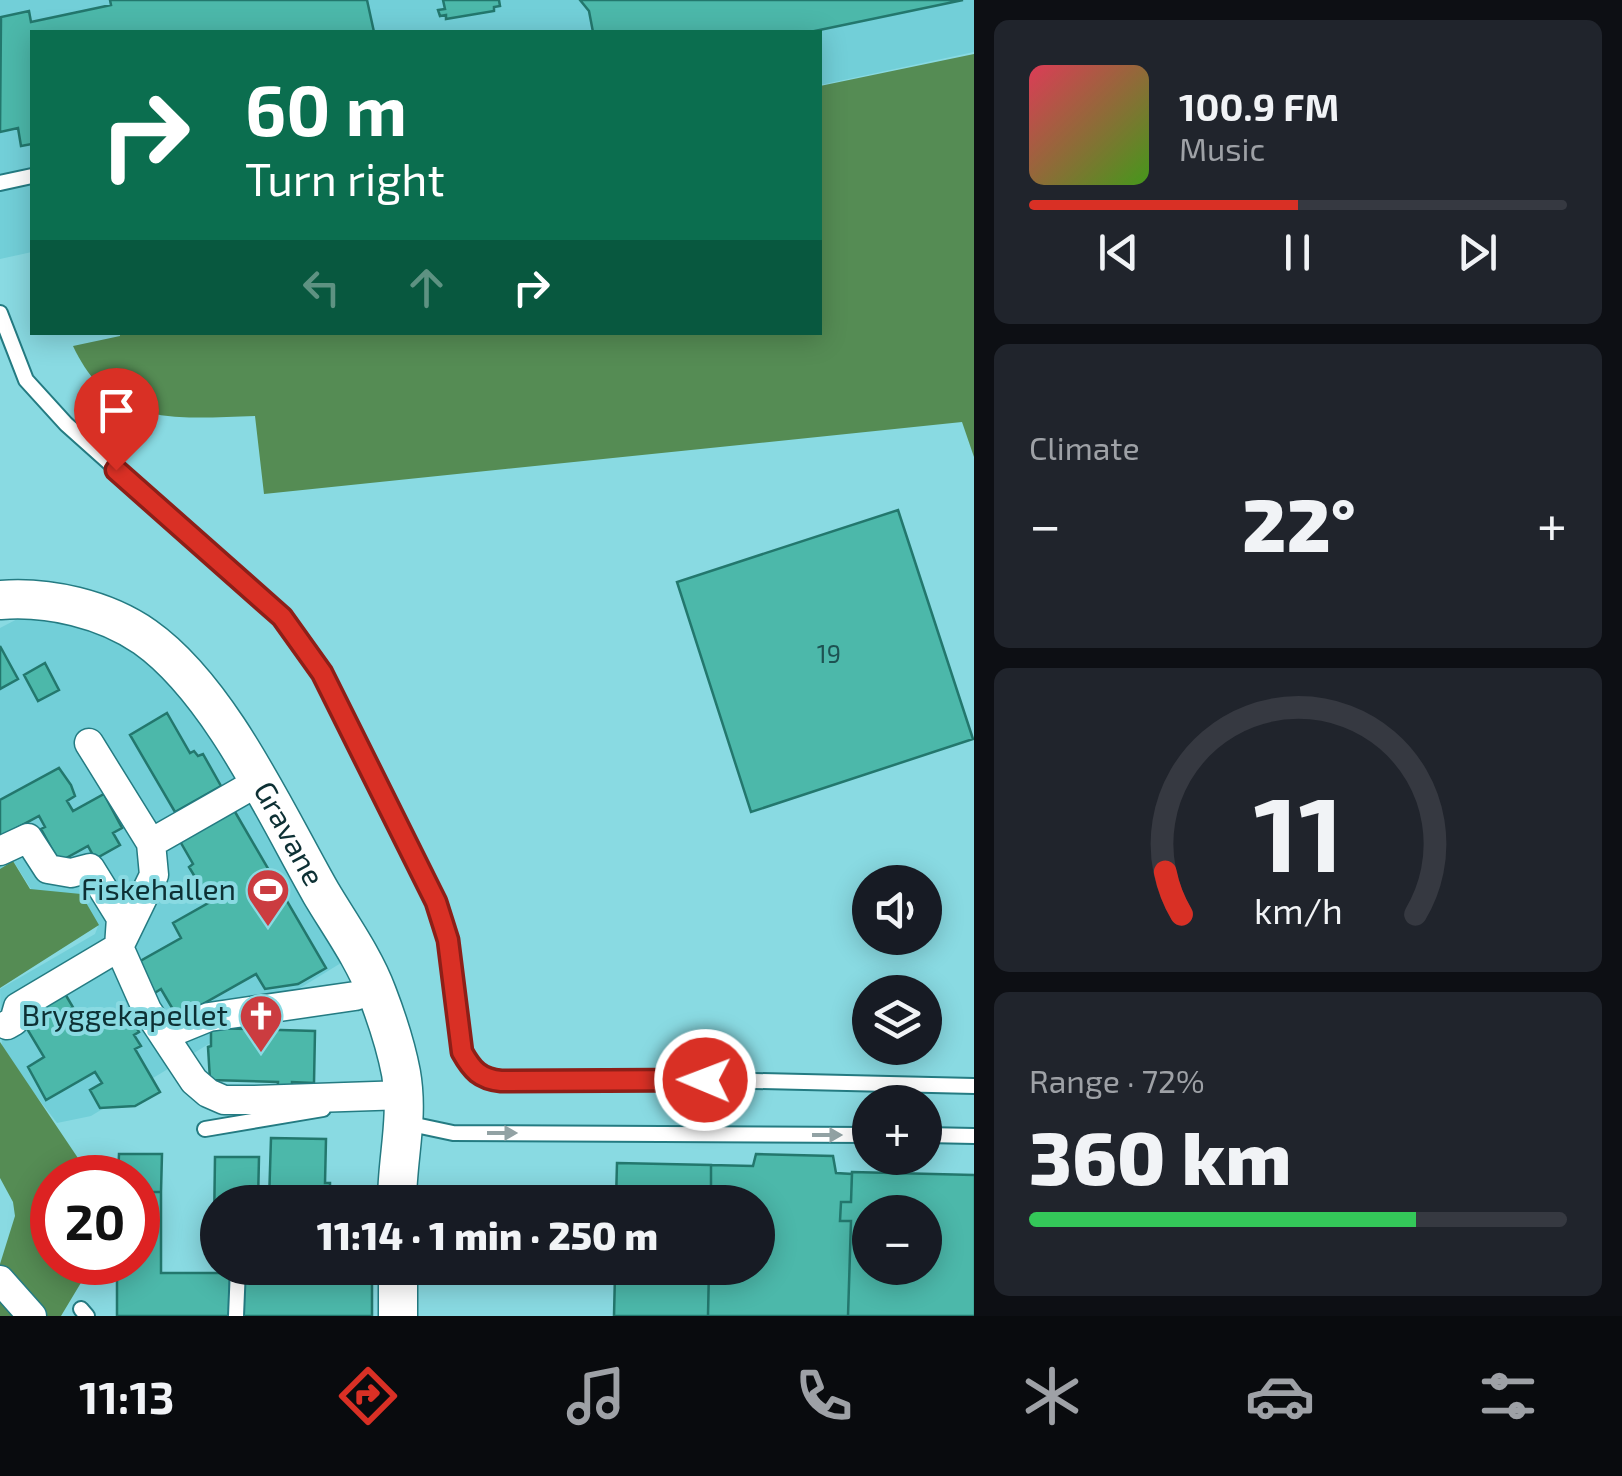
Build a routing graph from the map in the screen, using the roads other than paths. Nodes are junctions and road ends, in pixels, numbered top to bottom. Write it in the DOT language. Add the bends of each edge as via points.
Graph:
graph roads {
  1 [pos="30,176"];
  2 [pos="0,183"];
  3 [pos="0,313"];
  4 [pos="0,600"];
  5 [pos="89,743"];
  6 [pos="258,782"];
  7 [pos="151,843"];
  8 [pos="0,851"];
  9 [pos="119,946"];
  10 [pos="376,989"];
  11 [pos="8,1025"];
  12 [pos="165,1035"];
  13 [pos="974,1086"];
  14 [pos="405,1109"];
  15 [pos="205,1130"];
  16 [pos="852,1135"];
  17 [pos="942,1136"];
  18 [pos="974,1136"];
  19 [pos="398,1185"];
  20 [pos="0,1280"];
  21 [pos="237,1285"];
  22 [pos="398,1285"];
  23 [pos="32,1316"];
  24 [pos="236,1316"];
  25 [pos="398,1316"];
  1 -- 2 [label="lane"];
  3 -- 13 [label="lane" via="26,380 66,424 282,617 322,673 436,902 448,940 462,1052 481,1076"];
  4 -- 6 [label="street, Gravane" via="33,598 110,616 146,638 195,686"];
  5 -- 7 [label="street"];
  6 -- 7 [label="street"];
  6 -- 10 [label="street, Gravane"];
  7 -- 9 [label="street" via="154,875"];
  8 -- 9 [label="street" via="28,838 48,869 90,868 121,918"];
  9 -- 11 [label="street" via="18,1007"];
  9 -- 12 [label="street"];
  10 -- 12 [label="street" via="209,1017"];
  10 -- 14 [label="street, Gravane"];
  12 -- 14 [label="street" via="194,1081 224,1100 384,1098"];
  14 -- 15 [label="lane"];
  14 -- 16 [label="lane, one-way" via="453,1132"];
  14 -- 19 [label="street, Gravane"];
  17 -- 18 [label="lane"];
  20 -- 23 [label="street"];
  21 -- 24 [label="lane"];
  22 -- 25 [label="street"];
}
